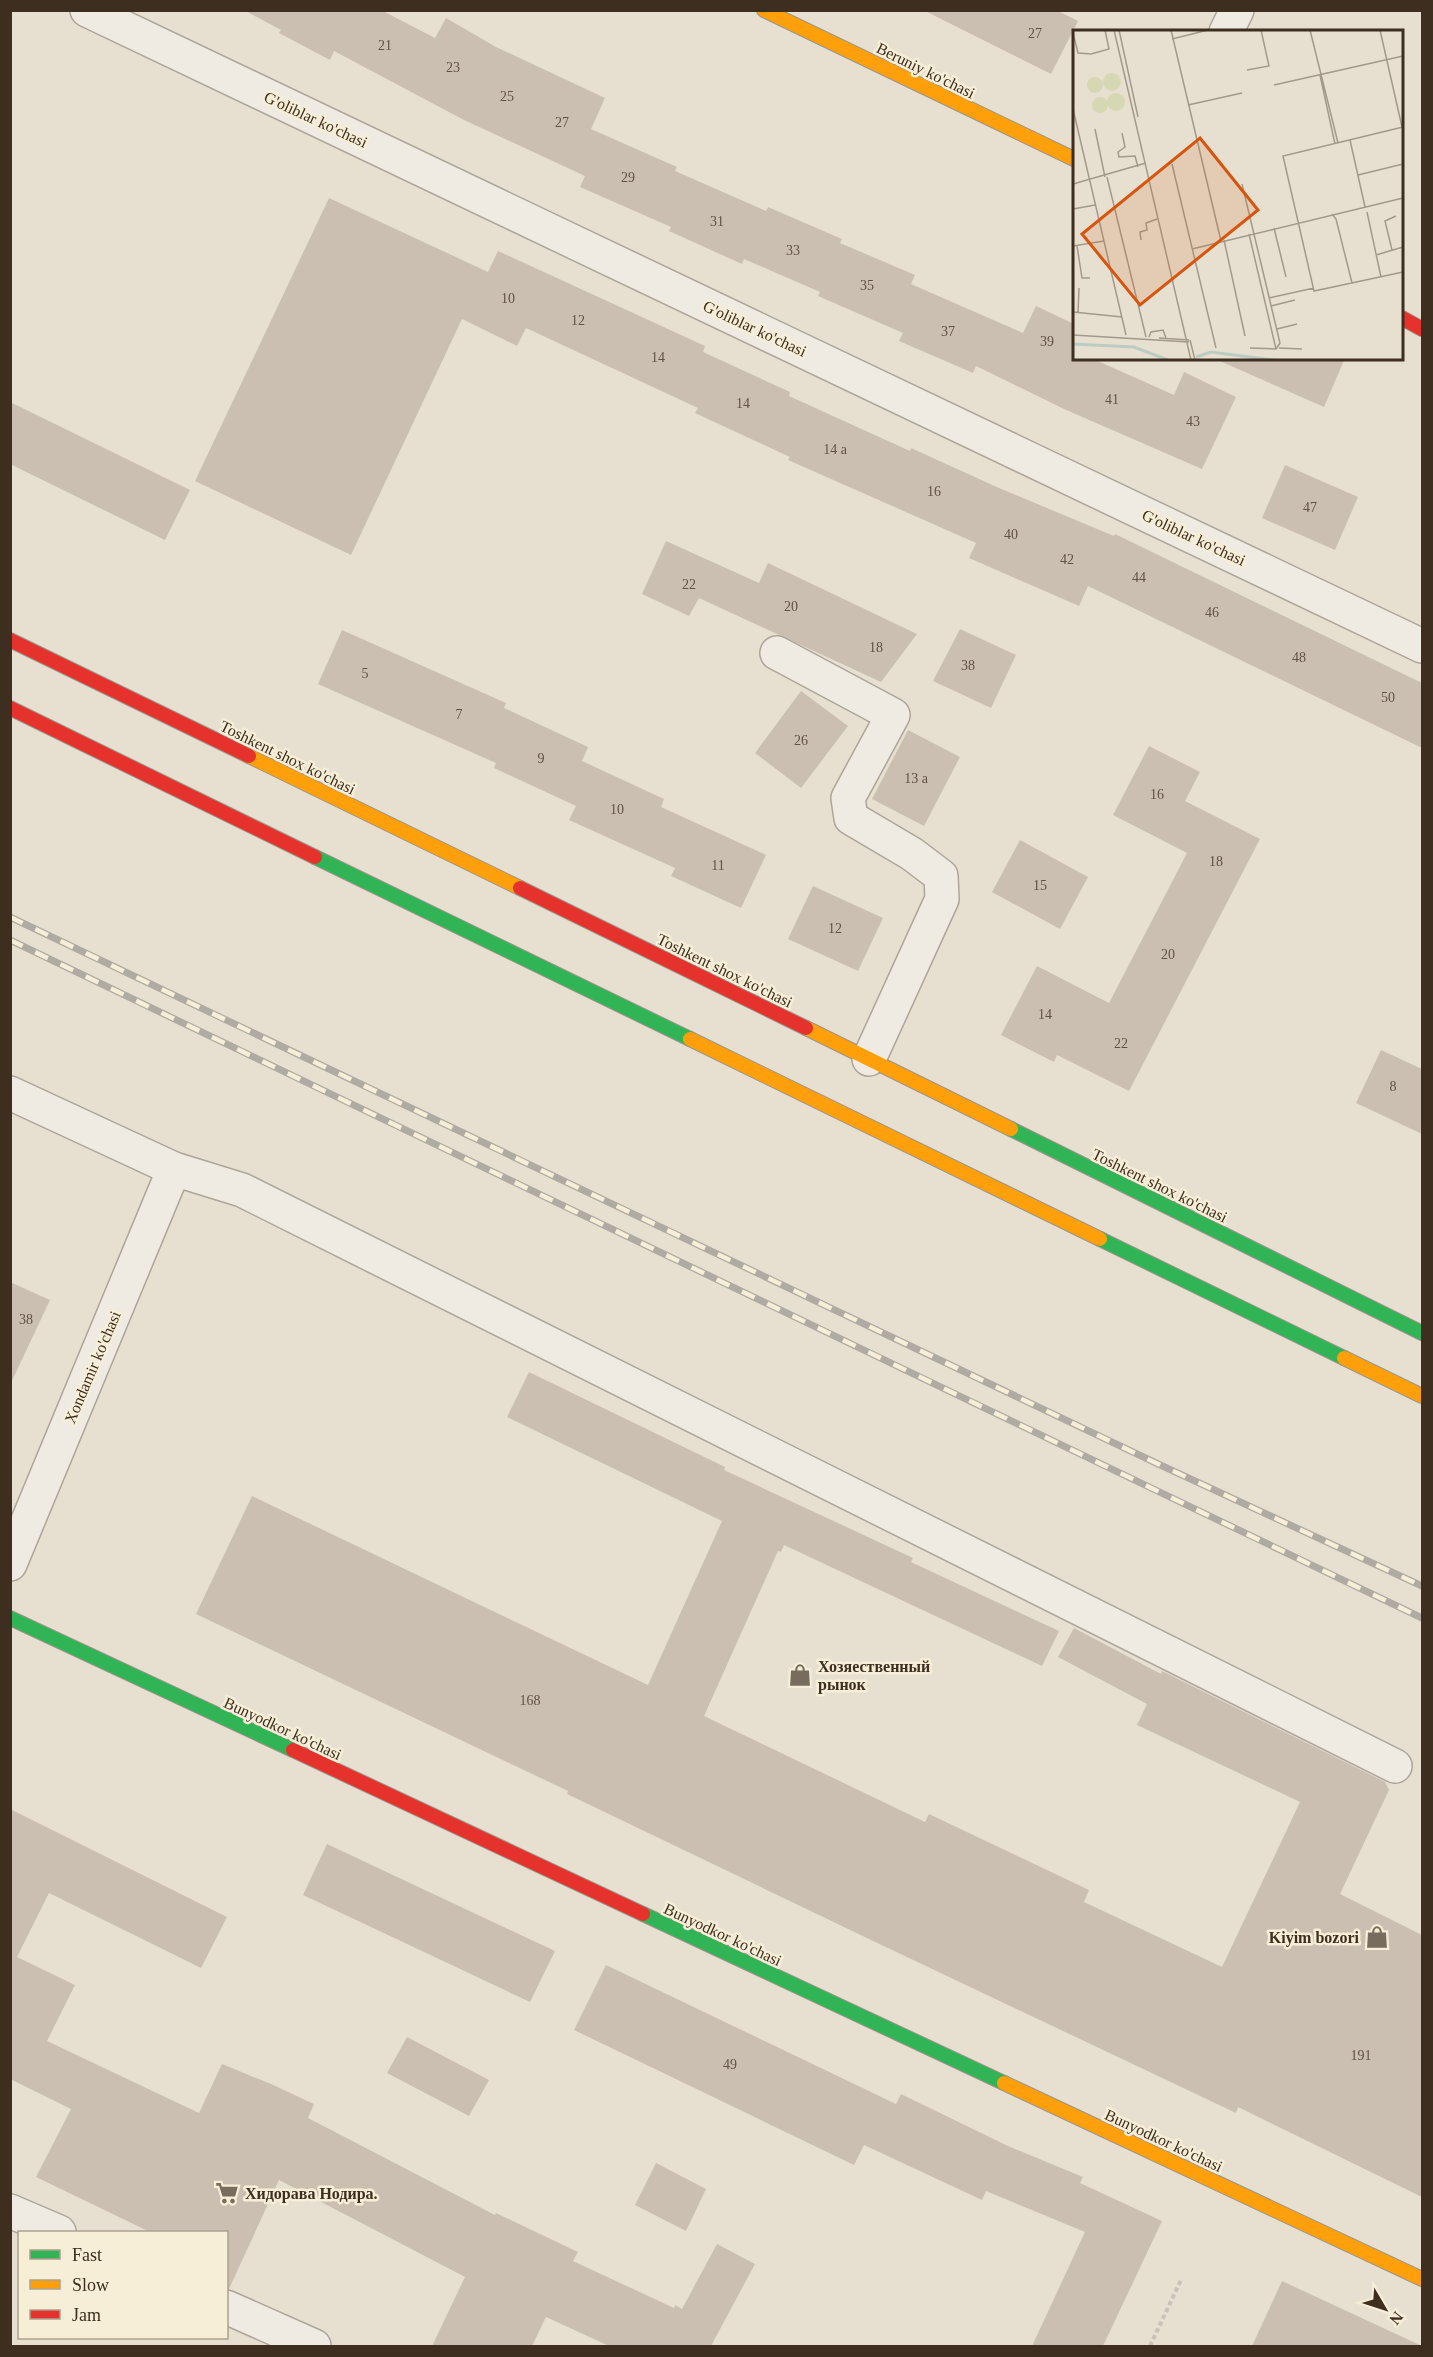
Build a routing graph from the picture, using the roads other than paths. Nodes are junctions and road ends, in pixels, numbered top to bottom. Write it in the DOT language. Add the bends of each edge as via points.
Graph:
graph roads {
  1 [pos="87,10"];
  2 [pos="764,10"];
  3 [pos="1237,10"];
  4 [pos="1227,30"];
  5 [pos="1073,159"];
  6 [pos="1403,319"];
  7 [pos="1422,329"];
  8 [pos="10,640"];
  9 [pos="1422,646"];
  10 [pos="777,653"];
  11 [pos="10,708"];
  12 [pos="869,1059"];
  13 [pos="10,1093"];
  14 [pos="174,1169"];
  15 [pos="1422,1333"];
  16 [pos="1422,1396"];
  17 [pos="10,1564"];
  18 [pos="10,1618"];
  19 [pos="1395,1766"];
  20 [pos="10,2211"];
  21 [pos="57,2231"];
  22 [pos="1422,2279"];
  23 [pos="228,2308"];
  24 [pos="314,2346"];
  1 -- 9 [label="street, G'oliblar ko'chasi"];
  2 -- 5 [label="main road, Beruniy ko'chasi"];
  3 -- 4 [label="street"];
  6 -- 7 [label="main road"];
  8 -- 12 [label="main road, Toshkent shox ko'chasi"];
  10 -- 12 [label="street" via="893,715 848,798 851,818 941,876 942,899"];
  11 -- 16 [label="main road"];
  12 -- 15 [label="main road, Toshkent shox ko'chasi"];
  13 -- 14 [label="street"];
  14 -- 17 [label="street, Xondamir ko'chasi"];
  14 -- 19 [label="street" via="242,1190"];
  18 -- 22 [label="main road, Bunyodkor ko'chasi"];
  20 -- 21 [label="street"];
  23 -- 24 [label="street"];
}
